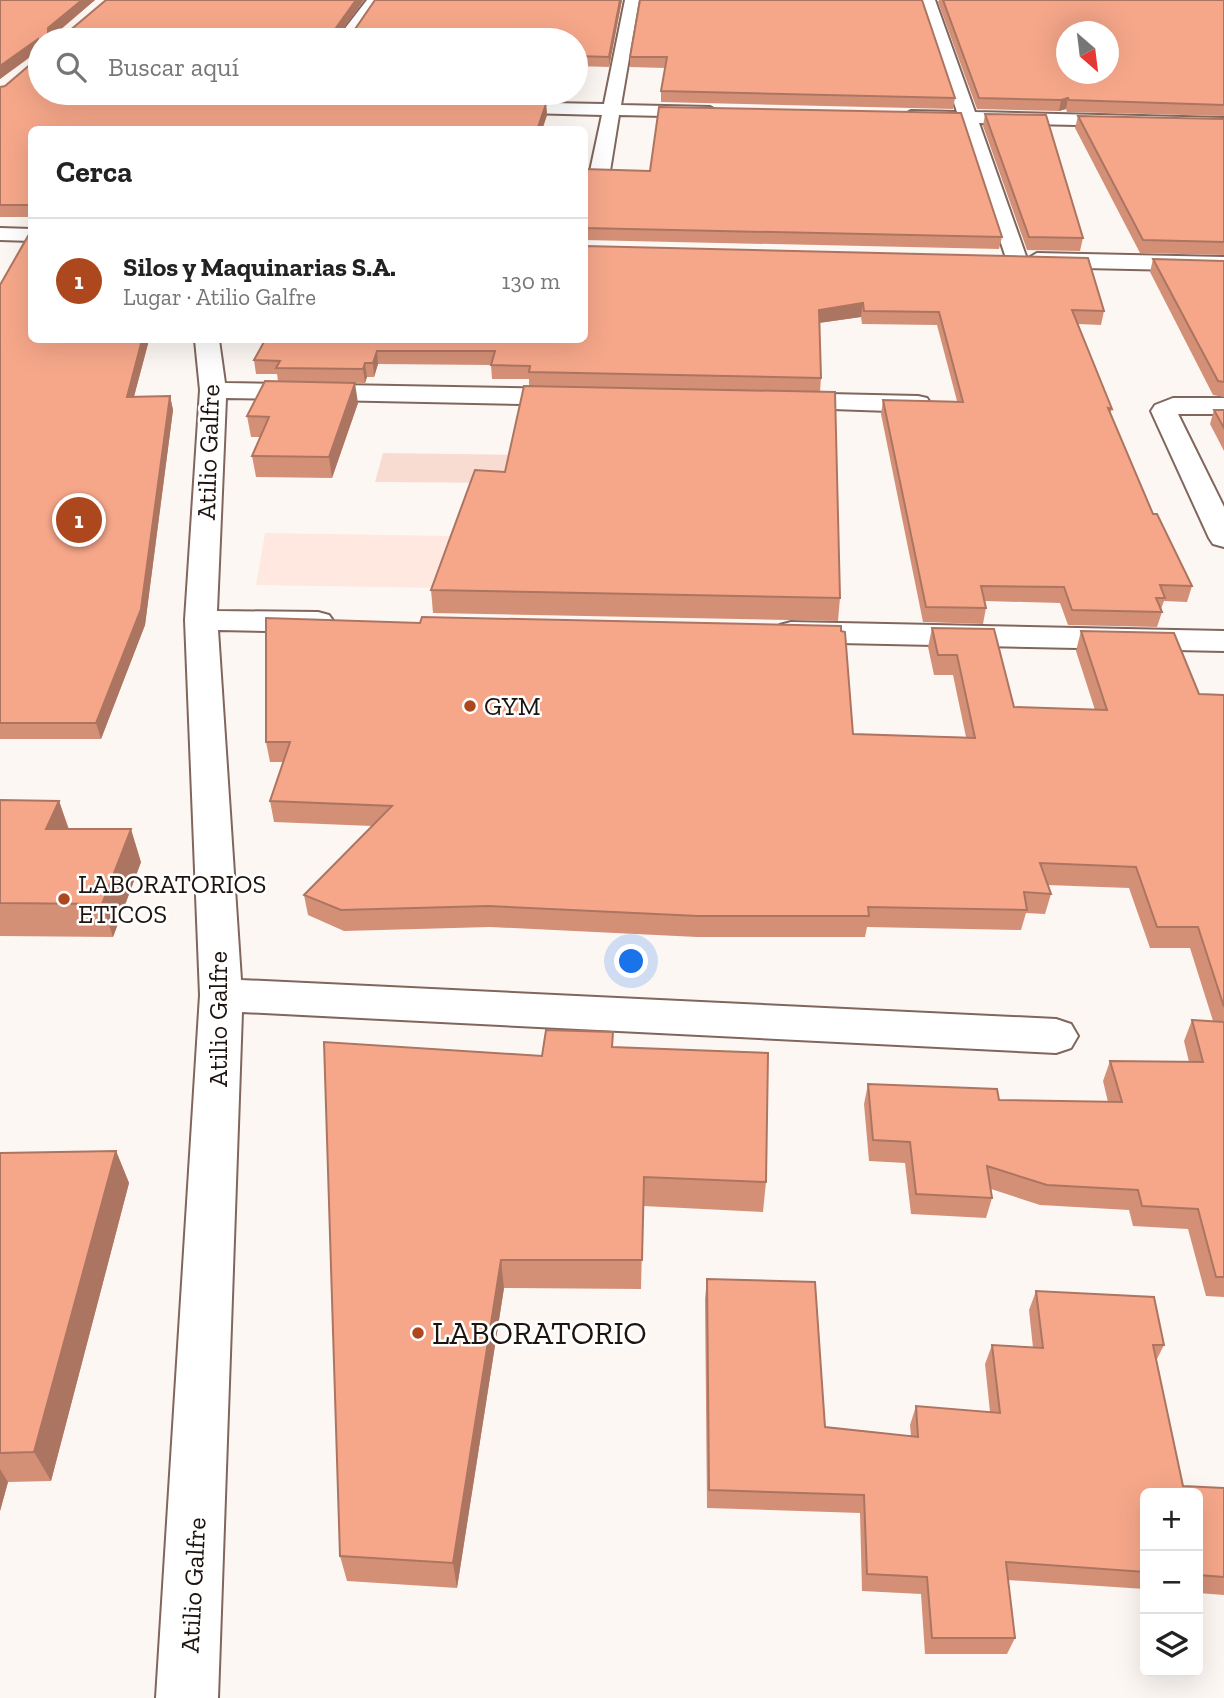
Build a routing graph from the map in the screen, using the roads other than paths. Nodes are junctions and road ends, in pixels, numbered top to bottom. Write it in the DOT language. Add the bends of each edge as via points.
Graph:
graph roads {
  1 [pos="375,0"];
  2 [pos="632,0"];
  3 [pos="928,0"];
  4 [pos="353,28"];
  5 [pos="295,105"];
  6 [pos="474,107"];
  7 [pos="611,110"];
  8 [pos="734,113"];
  9 [pos="898,116"];
  10 [pos="967,117"];
  11 [pos="1224,123"];
  12 [pos="281,126"];
  13 [pos="600,171"];
  14 [pos="0,234"];
  15 [pos="28,235"];
  16 [pos="988,259"];
  17 [pos="1016,259"];
  18 [pos="1224,264"];
  19 [pos="207,343"];
  20 [pos="213,390"];
  21 [pos="600,398"];
  22 [pos="752,401"];
  23 [pos="918,404"];
  24 [pos="1224,406"];
  25 [pos="1224,538"];
  26 [pos="201,620"];
  27 [pos="354,623"];
  28 [pos="754,631"];
  29 [pos="1224,641"];
  30 [pos="221,995"];
  31 [pos="1056,1036"];
  32 [pos="187,1698"];
  1 -- 4 [label="street"];
  2 -- 7 [label="street"];
  3 -- 10 [label="street"];
  5 -- 12 [label="street"];
  6 -- 7 [label="street"];
  7 -- 8 [label="street"];
  7 -- 13 [label="street"];
  9 -- 10 [label="street"];
  10 -- 11 [label="street"];
  10 -- 17 [label="street"];
  14 -- 15 [label="street"];
  16 -- 17 [label="street"];
  17 -- 18 [label="street"];
  19 -- 20 [label="street, Atilio Galfre"];
  20 -- 21 [label="street"];
  20 -- 26 [label="street, Atilio Galfre"];
  22 -- 23 [label="street"];
  24 -- 25 [label="street" via="1174,406 1164,411"];
  26 -- 27 [label="street"];
  26 -- 30 [label="street, Atilio Galfre"];
  28 -- 29 [label="street"];
  30 -- 31 [label="street"];
  30 -- 32 [label="street, Atilio Galfre"];
}
